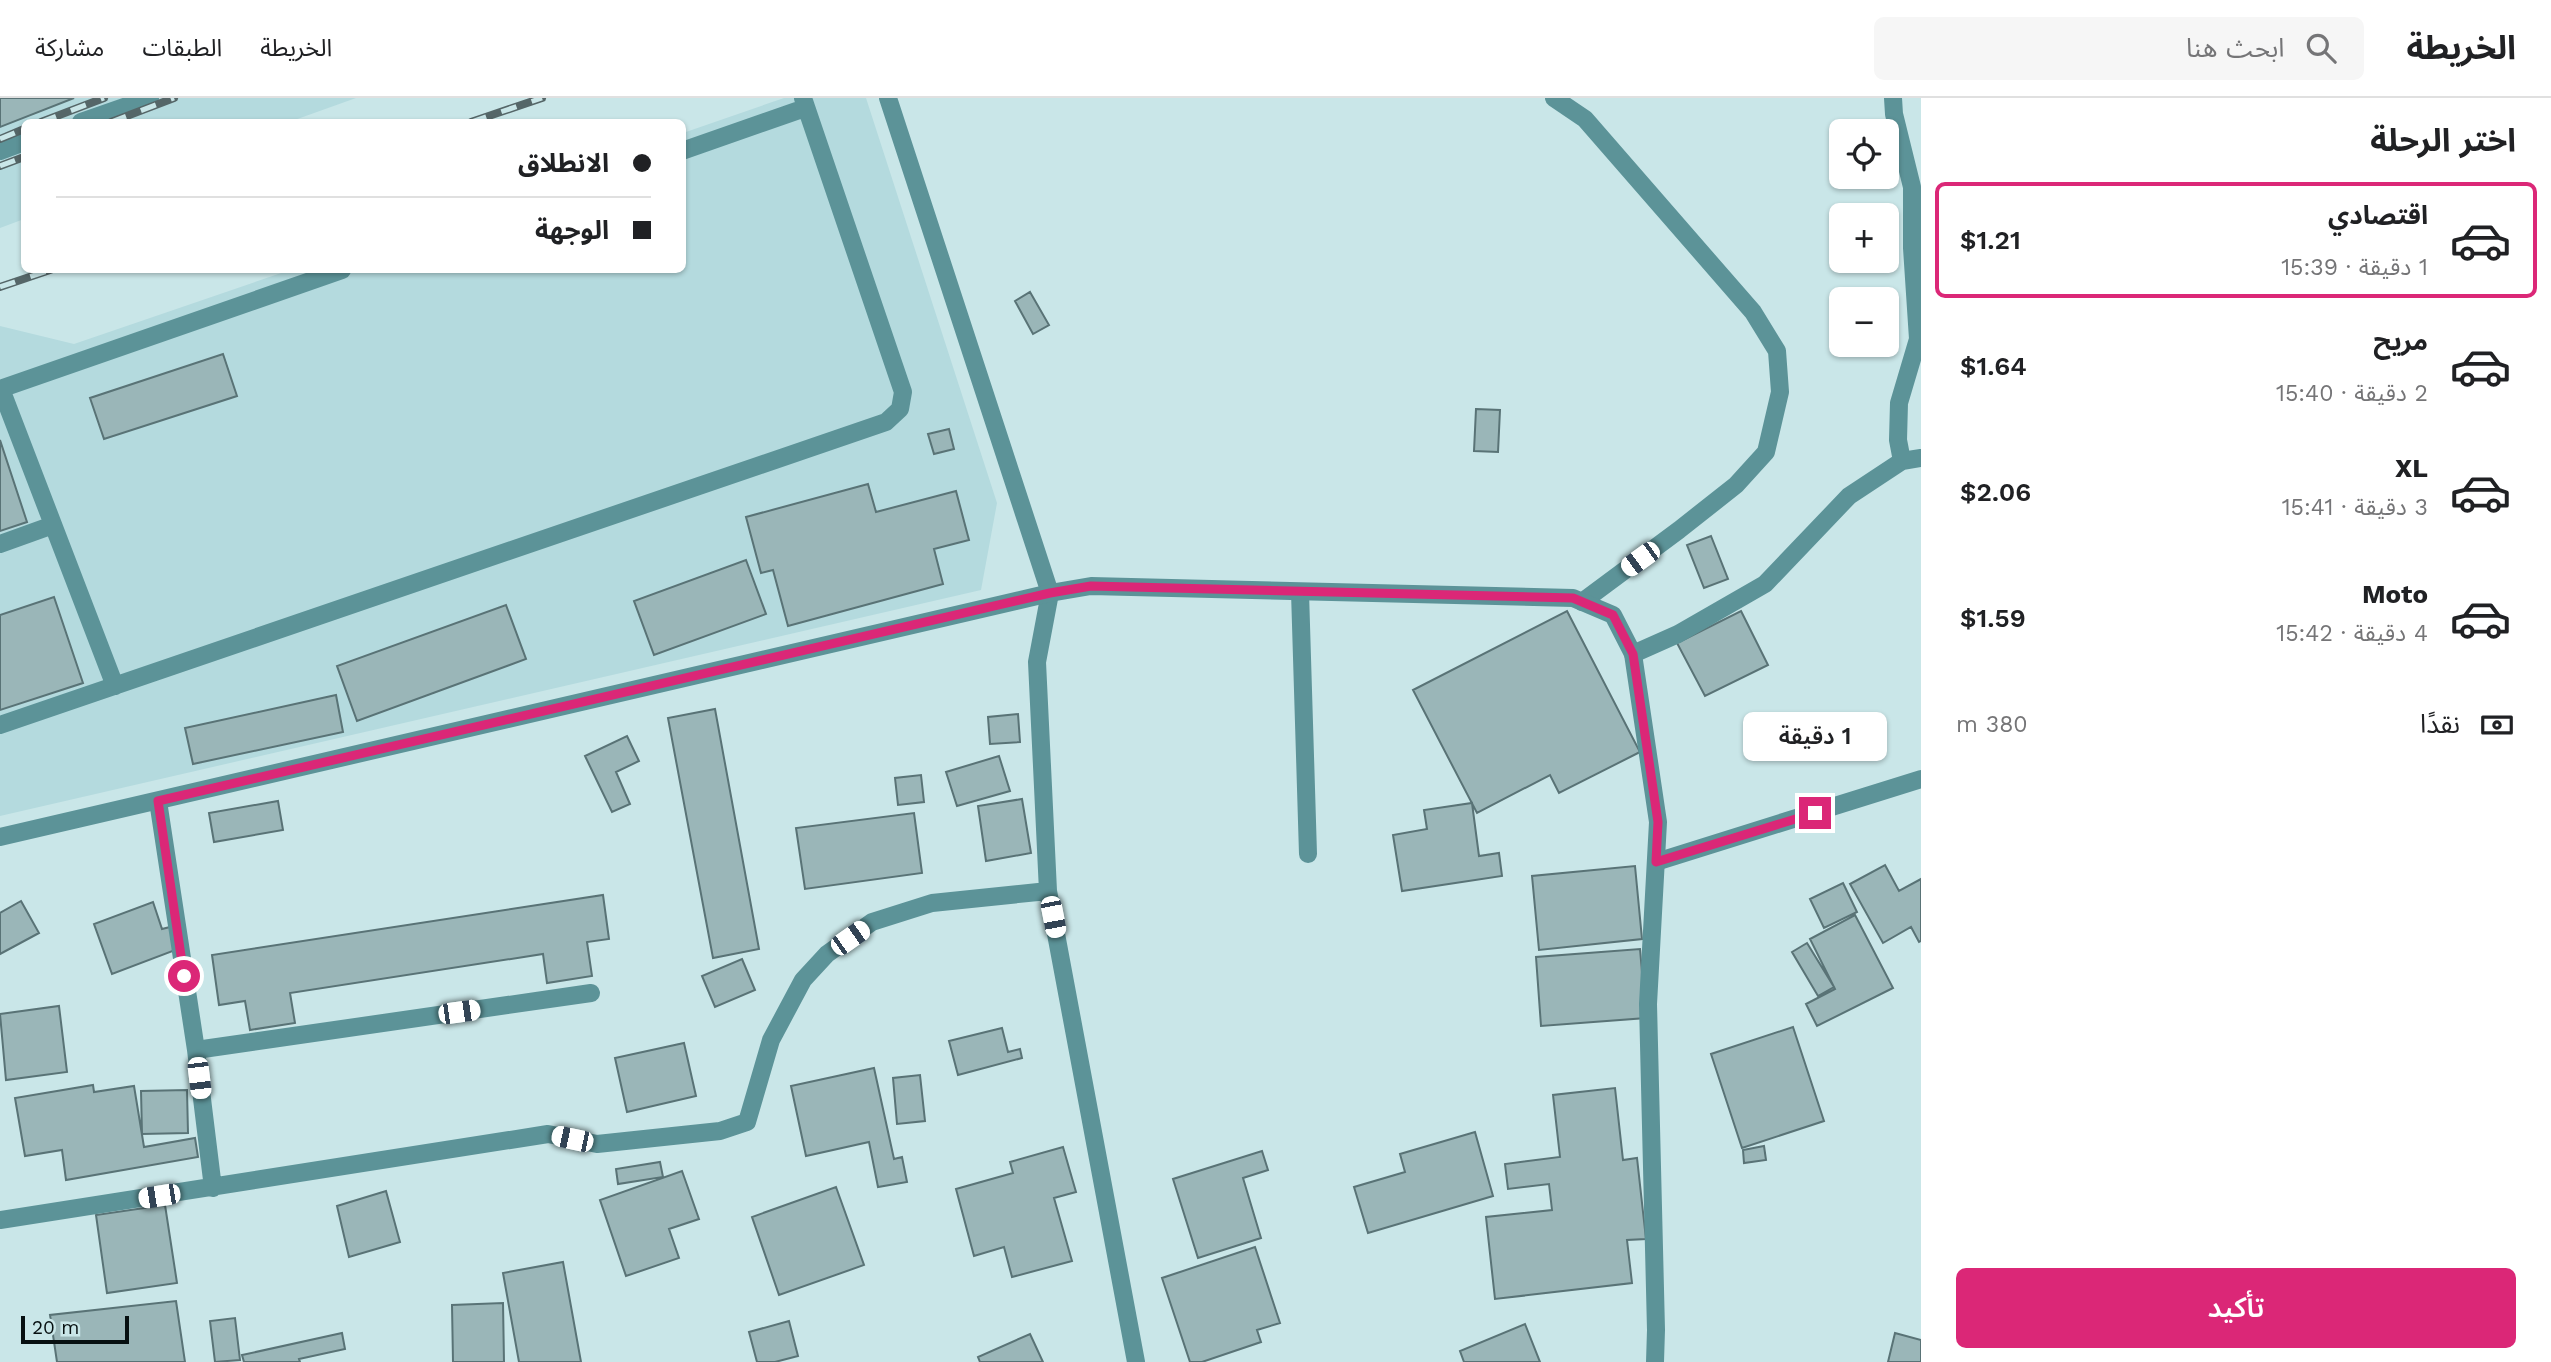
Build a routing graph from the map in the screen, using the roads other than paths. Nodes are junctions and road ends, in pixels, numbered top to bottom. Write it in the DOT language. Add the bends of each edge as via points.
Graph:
graph roads {
  1 [pos="150,98"];
  2 [pos="888,98"];
  3 [pos="1554,98"];
  4 [pos="1893,98"];
  5 [pos="803,102"];
  6 [pos="90,119"];
  7 [pos="21,143"];
  8 [pos="686,149"];
  9 [pos="0,151"];
  10 [pos="333,273"];
  11 [pos="0,389"];
  12 [pos="1921,458"];
  13 [pos="1902,461"];
  14 [pos="53,525"];
  15 [pos="0,544"];
  16 [pos="1300,592"];
  17 [pos="1050,593"];
  18 [pos="1582,602"];
  19 [pos="1633,654"];
  20 [pos="115,686"];
  21 [pos="0,725"];
  22 [pos="1921,779"];
  23 [pos="158,801"];
  24 [pos="0,837"];
  25 [pos="1308,854"];
  26 [pos="1656,862"];
  27 [pos="1048,891"];
  28 [pos="591,993"];
  29 [pos="196,1050"];
  30 [pos="213,1188"];
  31 [pos="0,1220"];
  32 [pos="1136,1362"];
  33 [pos="1655,1362"];
  1 -- 6 [label="street"];
  2 -- 17 [label="street"];
  3 -- 18 [label="street" via="1585,119 1753,312 1777,351 1780,393 1766,452 1737,485"];
  4 -- 13 [label="street" via="1912,187 1918,339 1899,403"];
  5 -- 8 [label="street"];
  5 -- 20 [label="street" via="903,392 900,409 886,422"];
  7 -- 9 [label="street"];
  10 -- 11 [label="street"];
  11 -- 14 [label="street"];
  12 -- 13 [label="street"];
  13 -- 19 [label="street" via="1849,496 1765,584"];
  14 -- 15 [label="street"];
  14 -- 20 [label="street"];
  16 -- 17 [label="street" via="1091,586"];
  16 -- 18 [label="street" via="1573,598"];
  16 -- 25 [label="street"];
  17 -- 23 [label="street"];
  17 -- 27 [label="street" via="1037,662"];
  18 -- 19 [label="street" via="1613,615"];
  19 -- 26 [label="street" via="1658,822"];
  20 -- 21 [label="street"];
  22 -- 26 [label="street"];
  23 -- 24 [label="street"];
  23 -- 29 [label="street"];
  26 -- 33 [label="street" via="1648,1004"];
  27 -- 30 [label="street" via="932,902 872,922 827,954 803,980 771,1040 747,1122 720,1131 597,1144 548,1134"];
  27 -- 32 [label="street"];
  28 -- 29 [label="street"];
  29 -- 30 [label="street"];
  30 -- 31 [label="street"];
}
